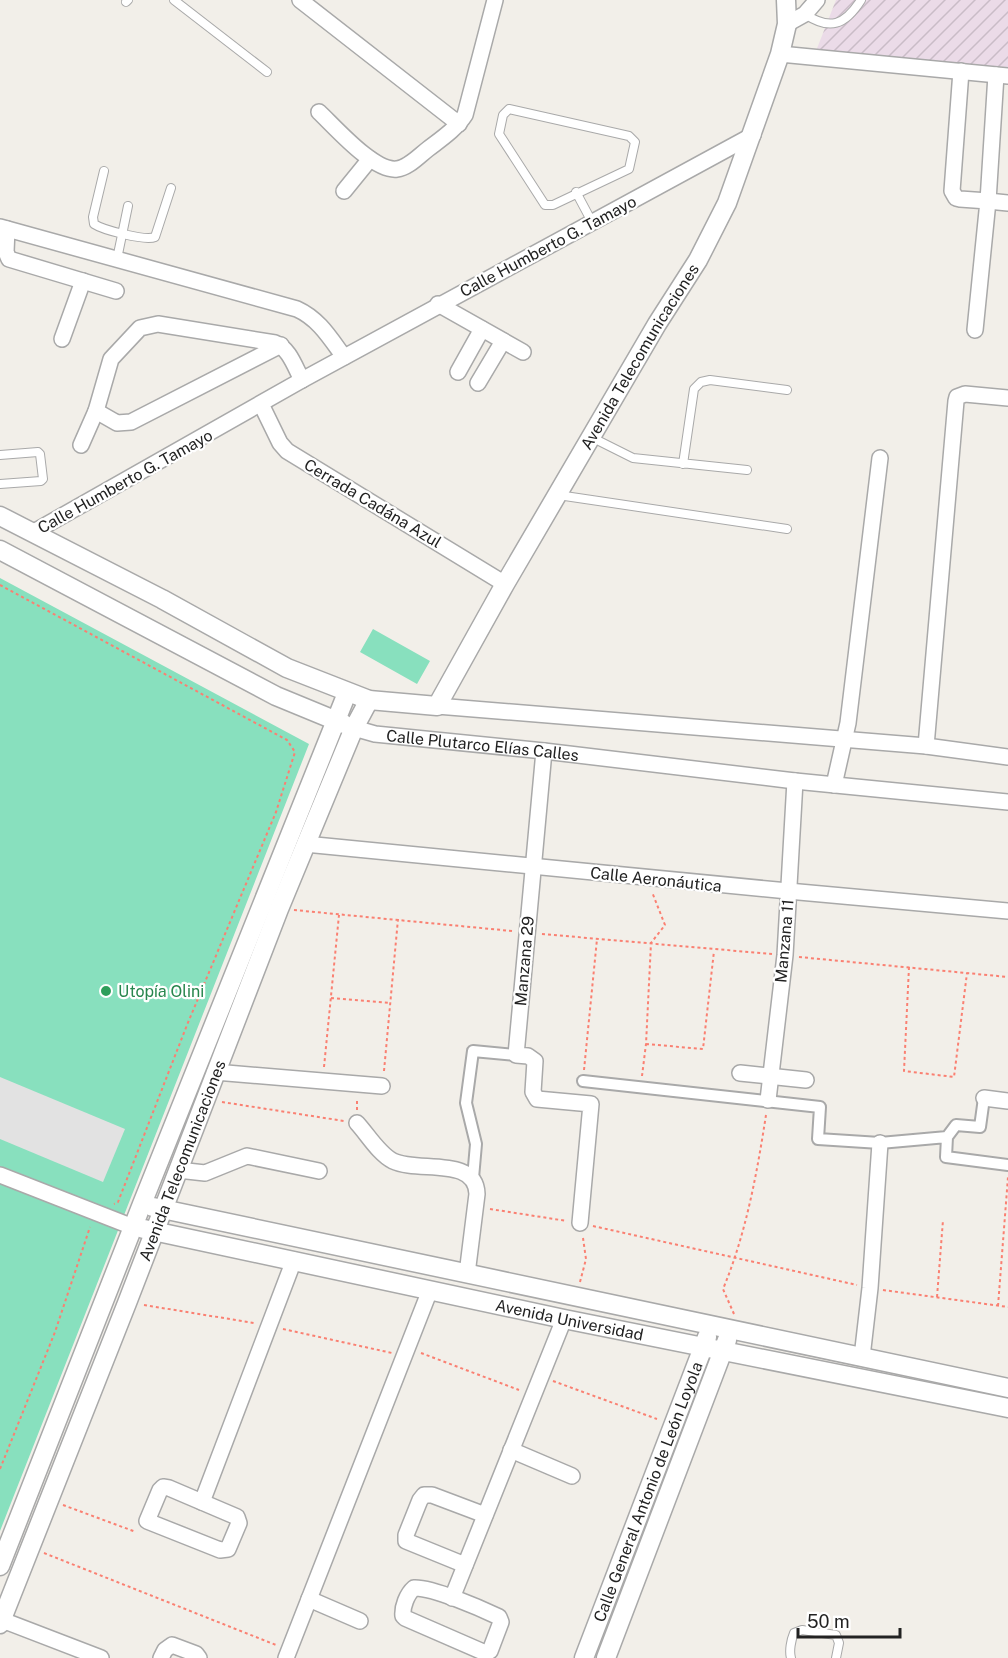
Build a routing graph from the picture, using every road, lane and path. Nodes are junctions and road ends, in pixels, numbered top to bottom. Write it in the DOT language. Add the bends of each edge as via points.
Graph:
graph roads {
  1 [pos="174,0"];
  2 [pos="300,0"];
  3 [pos="495,0"];
  4 [pos="786,0"];
  5 [pos="817,0"];
  6 [pos="861,0"];
  7 [pos="805,14"];
  8 [pos="787,24"];
  9 [pos="780,54"];
  10 [pos="961,71"];
  11 [pos="267,72"];
  12 [pos="1002,76"];
  13 [pos="319,112"];
  14 [pos="459,124"];
  15 [pos="753,135"];
  16 [pos="370,159"];
  17 [pos="104,171"];
  18 [pos="171,188"];
  19 [pos="344,191"];
  20 [pos="576,192"];
  21 [pos="988,201"];
  22 [pos="1008,203"];
  23 [pos="128,206"];
  24 [pos="592,222"];
  25 [pos="4,228"];
  26 [pos="121,232"];
  27 [pos="117,259"];
  28 [pos="83,281"];
  29 [pos="116,291"];
  30 [pos="438,304"];
  31 [pos="482,329"];
  32 [pos="975,330"];
  33 [pos="62,339"];
  34 [pos="503,340"];
  35 [pos="281,345"];
  36 [pos="523,352"];
  37 [pos="344,357"];
  38 [pos="458,372"];
  39 [pos="302,380"];
  40 [pos="478,383"];
  41 [pos="787,390"];
  42 [pos="1008,398"];
  43 [pos="261,404"];
  44 [pos="96,411"];
  45 [pos="591,437"];
  46 [pos="81,445"];
  47 [pos="0,455"];
  48 [pos="880,458"];
  49 [pos="683,464"];
  50 [pos="747,470"];
  51 [pos="0,484"];
  52 [pos="558,495"];
  53 [pos="0,516"];
  54 [pos="786,529"];
  55 [pos="32,533"];
  56 [pos="0,550"];
  57 [pos="505,584"];
  58 [pos="0,585"];
  59 [pos="347,693"];
  60 [pos="369,700"];
  61 [pos="437,705"];
  62 [pos="335,720"];
  63 [pos="354,728"];
  64 [pos="843,740"];
  65 [pos="926,746"];
  66 [pos="544,751"];
  67 [pos="1008,757"];
  68 [pos="795,781"];
  69 [pos="834,785"];
  70 [pos="1008,802"];
  71 [pos="305,844"];
  72 [pos="532,867"];
  73 [pos="646,878"];
  74 [pos="788,891"];
  75 [pos="279,909"];
  76 [pos="1008,911"];
  77 [pos="339,915"];
  78 [pos="398,920"];
  79 [pos="526,932"];
  80 [pos="597,939"];
  81 [pos="651,943"];
  82 [pos="714,950"];
  83 [pos="785,955"];
  84 [pos="909,967"];
  85 [pos="967,973"];
  86 [pos="1008,977"];
  87 [pos="331,998"];
  88 [pos="391,1003"];
  89 [pos="646,1044"];
  90 [pos="516,1055"];
  91 [pos="215,1072"];
  92 [pos="740,1074"];
  93 [pos="771,1077"];
  94 [pos="806,1080"];
  95 [pos="583,1081"];
  96 [pos="323,1082"];
  97 [pos="357,1084"];
  98 [pos="382,1086"];
  99 [pos="640,1088"];
  100 [pos="984,1098"];
  101 [pos="204,1099"];
  102 [pos="768,1101"];
  103 [pos="1008,1101"];
  104 [pos="357,1123"];
  105 [pos="947,1137"];
  106 [pos="880,1143"];
  107 [pos="1008,1165"];
  108 [pos="177,1170"];
  109 [pos="319,1171"];
  110 [pos="0,1175"];
  111 [pos="1008,1177"];
  112 [pos="473,1178"];
  113 [pos="142,1204"];
  114 [pos="475,1206"];
  115 [pos="163,1209"];
  116 [pos="95,1213"];
  117 [pos="943,1220"];
  118 [pos="580,1223"];
  119 [pos="133,1227"];
  120 [pos="154,1231"];
  121 [pos="719,1255"];
  122 [pos="294,1260"];
  123 [pos="467,1274"];
  124 [pos="430,1290"];
  125 [pos="576,1296"];
  126 [pos="937,1297"];
  127 [pos="127,1303"];
  128 [pos="998,1306"];
  129 [pos="564,1318"];
  130 [pos="712,1324"];
  131 [pos="269,1325"];
  132 [pos="731,1328"];
  133 [pos="704,1346"];
  134 [pos="724,1350"];
  135 [pos="404,1356"];
  136 [pos="862,1357"];
  137 [pos="541,1377"];
  138 [pos="1008,1388"];
  139 [pos="533,1395"];
  140 [pos="1008,1408"];
  141 [pos="674,1425"];
  142 [pos="511,1450"];
  143 [pos="0,1469"];
  144 [pos="572,1476"];
  145 [pos="49,1500"];
  146 [pos="202,1502"];
  147 [pos="485,1515"];
  148 [pos="147,1521"];
  149 [pos="58,1560"];
  150 [pos="465,1565"];
  151 [pos="0,1566"];
  152 [pos="452,1598"];
  153 [pos="309,1599"];
  154 [pos="360,1621"];
  155 [pos="1,1622"];
  156 [pos="470,1653"];
  157 [pos="287,1654"];
  158 [pos="101,1658"];
  159 [pos="161,1658"];
  160 [pos="199,1658"];
  161 [pos="584,1658"];
  162 [pos="606,1658"];
  163 [pos="791,1658"];
  164 [pos="836,1658"];
  1 -- 11 [label="lane"];
  2 -- 14 [label="street"];
  3 -- 14 [label="street" via="469,102"];
  4 -- 8 [label="street, Avenida Telecomunicaciones"];
  5 -- 7 [label="street"];
  6 -- 7 [label="lane" via="854,12 840,22 819,23"];
  7 -- 8 [label="street"];
  8 -- 9 [label="street, Avenida Telecomunicaciones"];
  9 -- 10 [label="street"];
  9 -- 15 [label="street, Avenida Telecomunicaciones"];
  10 -- 12 [label="street"];
  10 -- 21 [label="street" via="952,190 956,198"];
  12 -- 21 [label="street"];
  13 -- 16 [label="street"];
  14 -- 16 [label="street" via="398,169 385,168"];
  15 -- 24 [label="street, Calle Humberto G. Tamayo"];
  15 -- 45 [label="street, Avenida Telecomunicaciones" via="728,202 698,260"];
  16 -- 19 [label="street"];
  17 -- 26 [label="lane" via="94,224"];
  18 -- 26 [label="lane" via="155,237 147,239"];
  20 -- 20 [label="lane" via="629,169 635,146 633,138 513,109 505,111 500,134 542,202 553,205"];
  20 -- 24 [label="lane"];
  21 -- 22 [label="street"];
  21 -- 32 [label="street"];
  23 -- 26 [label="lane"];
  24 -- 30 [label="street, Calle Humberto G. Tamayo"];
  25 -- 27 [label="street"];
  25 -- 28 [label="street" via="9,259"];
  26 -- 27 [label="lane"];
  27 -- 37 [label="street" via="297,309 320,325"];
  28 -- 29 [label="street"];
  28 -- 33 [label="street"];
  30 -- 31 [label="street"];
  30 -- 37 [label="street, Calle Humberto G. Tamayo"];
  31 -- 34 [label="street"];
  31 -- 38 [label="street"];
  34 -- 36 [label="street"];
  34 -- 40 [label="street"];
  35 -- 39 [label="street"];
  35 -- 44 [label="street" via="131,422 117,423"];
  35 -- 44 [label="street" via="145,325 111,359"];
  37 -- 39 [label="street, Calle Humberto G. Tamayo"];
  39 -- 43 [label="street, Calle Humberto G. Tamayo"];
  41 -- 49 [label="lane" via="701,382 694,389"];
  42 -- 65 [label="street" via="965,394 956,401"];
  43 -- 55 [label="street, Calle Humberto G. Tamayo"];
  43 -- 57 [label="street, Cerrada Cadána Azul" via="287,451"];
  44 -- 46 [label="street"];
  45 -- 49 [label="lane" via="633,458"];
  45 -- 52 [label="street, Avenida Telecomunicaciones"];
  47 -- 51 [label="lane" via="38,452 43,479"];
  48 -- 64 [label="street"];
  49 -- 50 [label="lane"];
  52 -- 54 [label="lane"];
  52 -- 57 [label="street, Avenida Telecomunicaciones"];
  53 -- 55 [label="street, Calle Plutarco Elías Calles"];
  55 -- 59 [label="street, Calle Plutarco Elías Calles" via="287,668"];
  56 -- 62 [label="street, Calle Plutarco Elías Calles" via="276,696"];
  57 -- 61 [label="street, Avenida Telecomunicaciones"];
  58 -- 116 [label="path" via="287,740 296,752 276,812 118,1202"];
  59 -- 60 [label="street, Calle Plutarco Elías Calles"];
  59 -- 62 [label="street, Avenida Telecomunicaciones"];
  60 -- 61 [label="street, Calle Plutarco Elías Calles"];
  60 -- 63 [label="street, Avenida Telecomunicaciones"];
  61 -- 64 [label="street, Calle Plutarco Elías Calles"];
  62 -- 63 [label="street, Calle Plutarco Elías Calles"];
  62 -- 113 [label="street, Avenida Telecomunicaciones"];
  63 -- 66 [label="street, Calle Plutarco Elías Calles" via="375,734"];
  63 -- 71 [label="street, Avenida Telecomunicaciones"];
  64 -- 65 [label="street, Calle Plutarco Elías Calles"];
  64 -- 69 [label="street"];
  65 -- 67 [label="street, Calle Plutarco Elías Calles"];
  66 -- 68 [label="street, Calle Plutarco Elías Calles"];
  66 -- 72 [label="street, Manzana 29"];
  68 -- 69 [label="street, Calle Plutarco Elías Calles"];
  68 -- 74 [label="street, Manzana 11"];
  69 -- 70 [label="street, Calle Plutarco Elías Calles"];
  71 -- 72 [label="street, Calle Aeronáutica"];
  71 -- 75 [label="street, Avenida Telecomunicaciones"];
  72 -- 73 [label="street, Calle Aeronáutica"];
  72 -- 79 [label="street, Manzana 29"];
  73 -- 74 [label="street, Calle Aeronáutica"];
  73 -- 81 [label="path" via="665,925"];
  74 -- 76 [label="street, Calle Aeronáutica"];
  74 -- 83 [label="street, Manzana 11"];
  75 -- 77 [label="path"];
  75 -- 91 [label="street, Avenida Telecomunicaciones"];
  77 -- 78 [label="path"];
  77 -- 87 [label="path"];
  78 -- 79 [label="path"];
  78 -- 88 [label="path"];
  79 -- 80 [label="path"];
  79 -- 90 [label="street, Manzana 29"];
  80 -- 81 [label="path"];
  80 -- 95 [label="path"];
  81 -- 82 [label="path"];
  81 -- 89 [label="path"];
  82 -- 83 [label="path"];
  82 -- 89 [label="path" via="703,1049"];
  83 -- 84 [label="path"];
  83 -- 93 [label="street, Manzana 11"];
  84 -- 85 [label="path"];
  84 -- 85 [label="path" via="904,1071 954,1077"];
  85 -- 86 [label="path"];
  87 -- 88 [label="path"];
  87 -- 96 [label="path"];
  88 -- 98 [label="path"];
  89 -- 99 [label="path"];
  90 -- 112 [label="street" via="473,1051 466,1103 476,1144"];
  90 -- 118 [label="street" via="535,1061 533,1092 537,1099 591,1104"];
  91 -- 96 [label="street"];
  91 -- 101 [label="street, Avenida Telecomunicaciones"];
  92 -- 93 [label="street"];
  93 -- 94 [label="street"];
  93 -- 102 [label="street, Manzana 11"];
  95 -- 99 [label="street"];
  96 -- 97 [label="street"];
  97 -- 98 [label="street"];
  97 -- 104 [label="path"];
  99 -- 102 [label="street"];
  100 -- 103 [label="street"];
  100 -- 105 [label="street" via="980,1126 956,1125"];
  101 -- 104 [label="path"];
  101 -- 108 [label="street, Avenida Telecomunicaciones"];
  102 -- 106 [label="street" via="820,1107 818,1139"];
  102 -- 132 [label="path" via="759,1162 736,1259 723,1289 734,1315"];
  104 -- 112 [label="street" via="390,1159 402,1165 457,1170"];
  105 -- 106 [label="street"];
  105 -- 107 [label="street" via="946,1157"];
  106 -- 136 [label="street"];
  108 -- 109 [label="street" via="205,1173 247,1156"];
  108 -- 115 [label="street, Avenida Telecomunicaciones"];
  110 -- 116 [label="street"];
  111 -- 128 [label="path"];
  112 -- 114 [label="street" via="477,1185"];
  113 -- 115 [label="street, Avenida Universidad"];
  113 -- 119 [label="street, Avenida Telecomunicaciones"];
  114 -- 118 [label="path"];
  114 -- 123 [label="street"];
  115 -- 120 [label="street, Avenida Telecomunicaciones"];
  115 -- 123 [label="street, Avenida Universidad"];
  116 -- 119 [label="street"];
  116 -- 143 [label="path"];
  117 -- 126 [label="path"];
  118 -- 121 [label="path"];
  118 -- 125 [label="path" via="586,1259"];
  119 -- 120 [label="street, Avenida Universidad"];
  119 -- 151 [label="street, Avenida Telecomunicaciones"];
  120 -- 122 [label="street, Avenida Universidad"];
  120 -- 127 [label="street, Avenida Telecomunicaciones"];
  122 -- 124 [label="street, Avenida Universidad"];
  122 -- 131 [label="street"];
  123 -- 125 [label="street, Avenida Universidad"];
  124 -- 129 [label="street, Avenida Universidad"];
  124 -- 135 [label="street"];
  125 -- 130 [label="street, Avenida Universidad"];
  127 -- 131 [label="path"];
  127 -- 145 [label="street, Avenida Telecomunicaciones"];
  129 -- 133 [label="street, Avenida Universidad"];
  129 -- 137 [label="street"];
  130 -- 132 [label="street, Avenida Universidad"];
  130 -- 133 [label="street, Calle General Antonio de León Loyola"];
  131 -- 135 [label="path"];
  131 -- 146 [label="street"];
  132 -- 134 [label="street, Calle General Antonio de León Loyola"];
  132 -- 136 [label="street, Avenida Universidad"];
  133 -- 134 [label="street, Avenida Universidad"];
  133 -- 141 [label="street, Calle General Antonio de León Loyola"];
  134 -- 140 [label="street, Avenida Universidad"];
  134 -- 162 [label="street, Calle General Antonio de León Loyola"];
  135 -- 139 [label="path" via="411,1349"];
  135 -- 153 [label="street"];
  136 -- 138 [label="street, Avenida Universidad"];
  137 -- 139 [label="street"];
  137 -- 141 [label="path"];
  139 -- 142 [label="street"];
  141 -- 161 [label="street, Calle General Antonio de León Loyola"];
  142 -- 144 [label="street"];
  142 -- 147 [label="street"];
  145 -- 148 [label="path" via="140,1533"];
  145 -- 155 [label="street, Avenida Telecomunicaciones"];
  146 -- 148 [label="street" via="164,1487"];
  146 -- 148 [label="street" via="239,1520 228,1549 220,1550"];
  147 -- 150 [label="street"];
  147 -- 150 [label="street" via="428,1495 420,1500 406,1541"];
  149 -- 157 [label="path"];
  150 -- 152 [label="street"];
  152 -- 156 [label="street" via="501,1619 490,1651"];
  152 -- 156 [label="street" via="414,1588 403,1616"];
  153 -- 154 [label="street"];
  153 -- 157 [label="street"];
  155 -- 158 [label="street"];
  159 -- 160 [label="street" via="172,1645"];
  163 -- 164 [label="lane" via="792,1636 801,1630 836,1635"];
}
